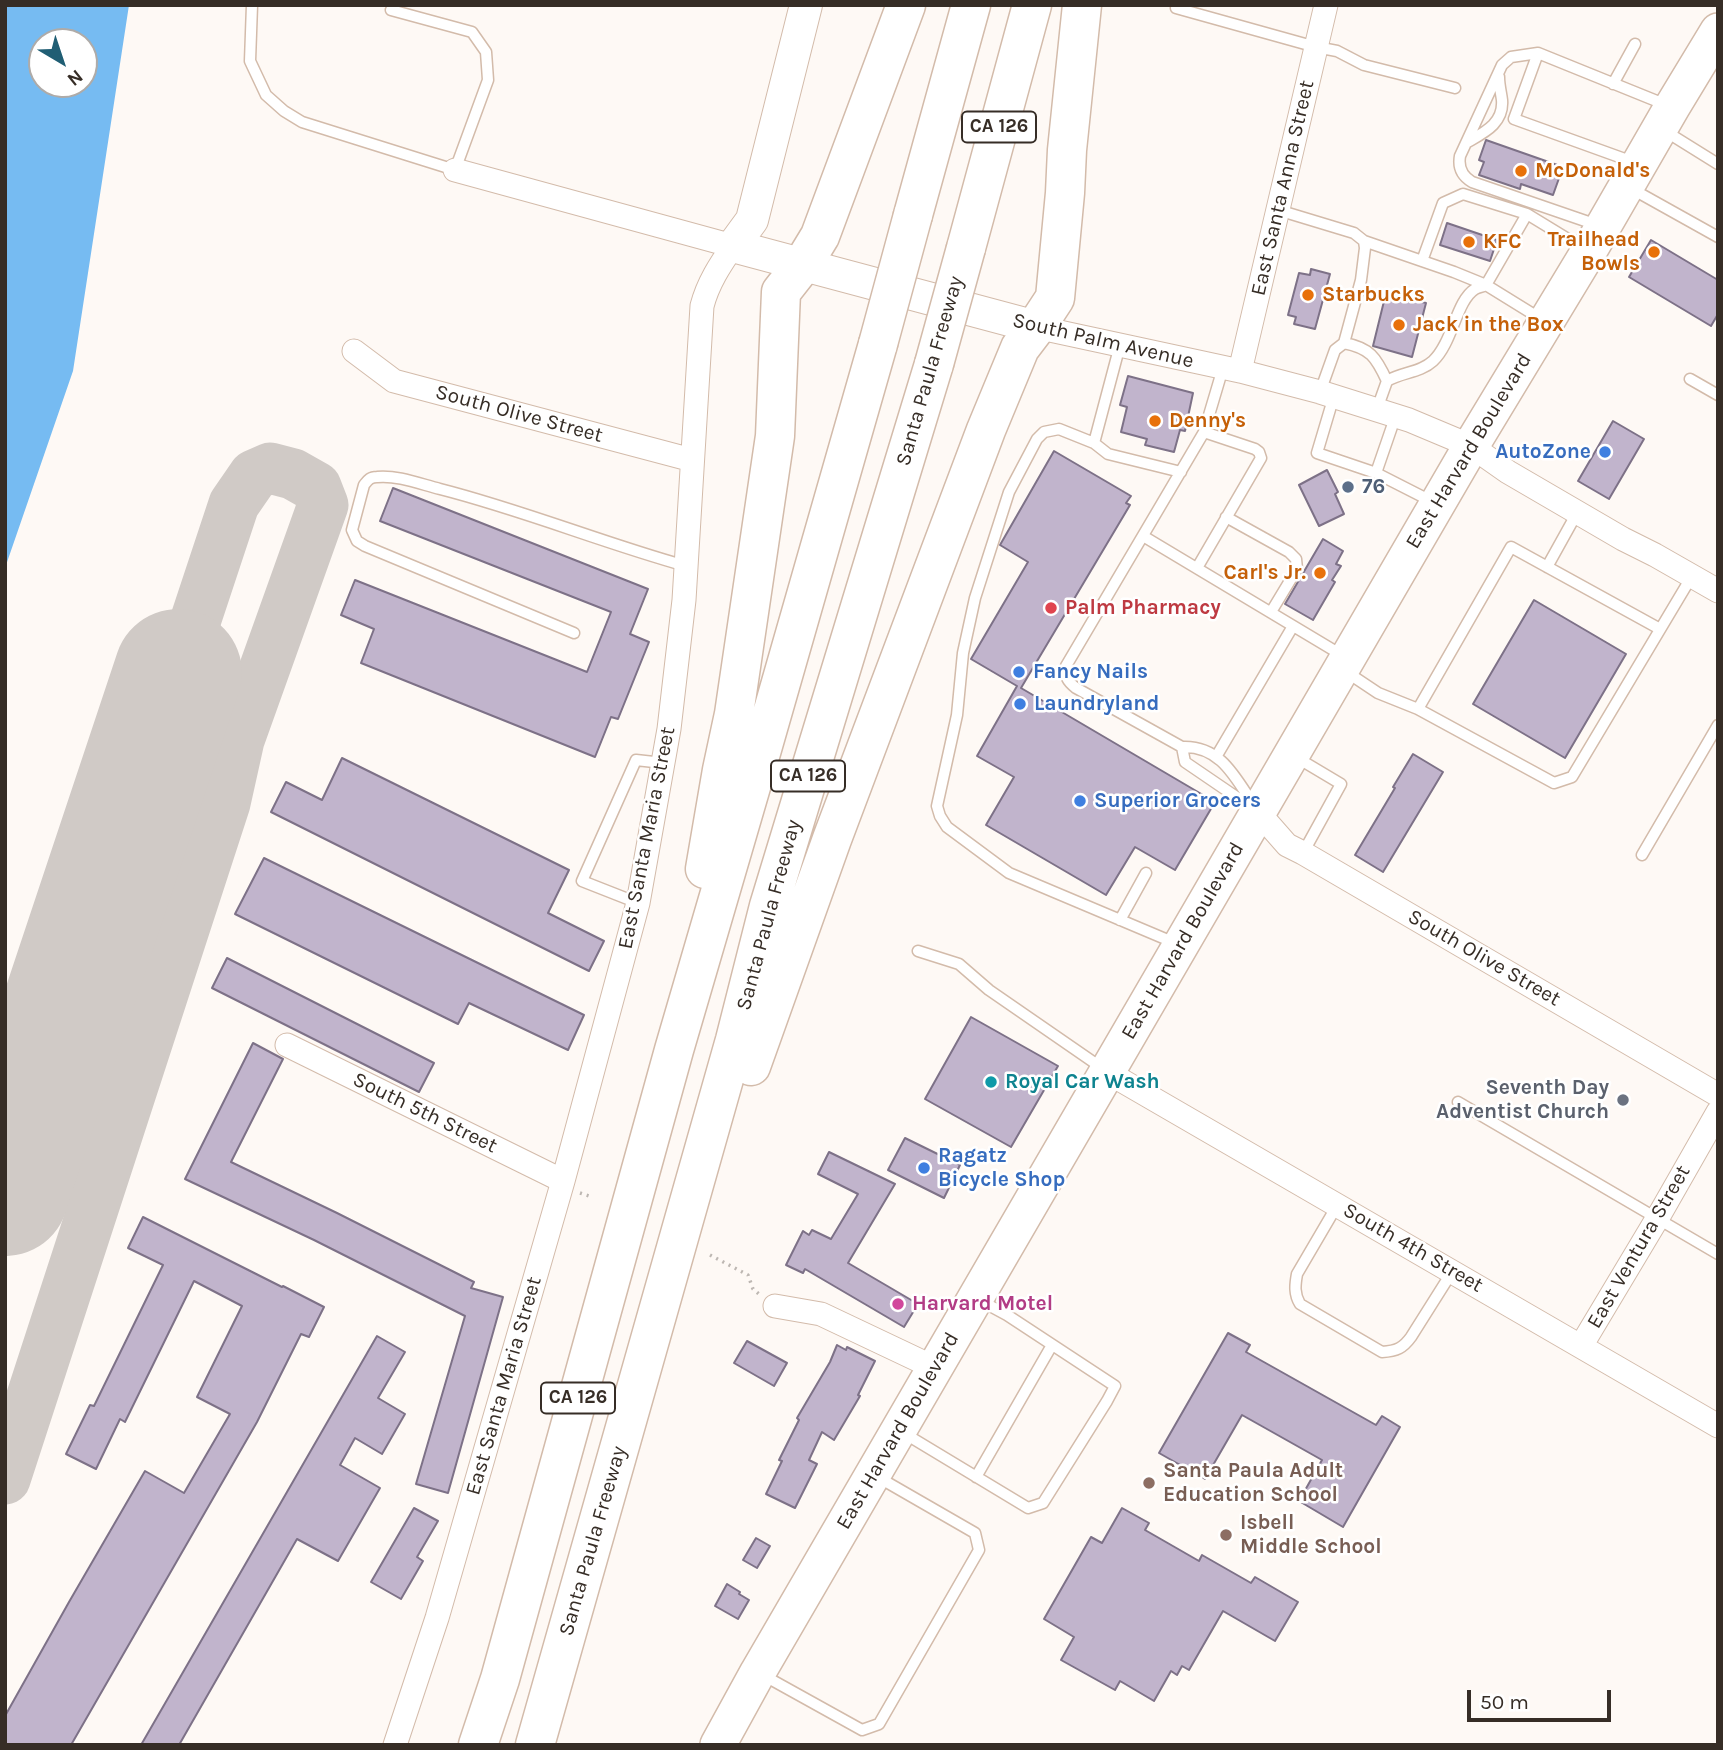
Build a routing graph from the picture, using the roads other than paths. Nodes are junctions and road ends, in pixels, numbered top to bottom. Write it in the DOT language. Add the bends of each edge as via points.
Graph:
graph roads {
  1 [pos="252,5"];
  2 [pos="806,5"];
  3 [pos="906,5"];
  4 [pos="971,5"];
  5 [pos="1032,5"];
  6 [pos="1082,5"];
  7 [pos="1326,5"];
  8 [pos="1176,8"];
  9 [pos="391,10"];
  10 [pos="1718,31"];
  11 [pos="1635,44"];
  12 [pos="1316,47"];
  13 [pos="1538,53"];
  14 [pos="1499,71"];
  15 [pos="1613,84"];
  16 [pos="1455,88"];
  17 [pos="1666,118"];
  18 [pos="1466,143"];
  19 [pos="1718,164"];
  20 [pos="455,170"];
  21 [pos="1633,175"];
  22 [pos="1278,210"];
  23 [pos="1527,214"];
  24 [pos="1718,237"];
  25 [pos="1595,239"];
  26 [pos="1364,241"];
  27 [pos="733,246"];
  28 [pos="1422,261"];
  29 [pos="803,264"];
  30 [pos="1486,285"];
  31 [pos="1546,321"];
  32 [pos="1036,327"];
  33 [pos="1344,343"];
  34 [pos="1120,345"];
  35 [pos="354,351"];
  36 [pos="1232,369"];
  37 [pos="1690,379"];
  38 [pos="1387,380"];
  39 [pos="1327,394"];
  40 [pos="1718,395"];
  41 [pos="1387,412"];
  42 [pos="1204,432"];
  43 [pos="1094,443"];
  44 [pos="1471,446"];
  45 [pos="692,460"];
  46 [pos="1181,472"];
  47 [pos="1377,473"];
  48 [pos="1437,504"];
  49 [pos="1577,513"];
  50 [pos="1226,517"];
  51 [pos="1143,536"];
  52 [pos="686,566"];
  53 [pos="1548,567"];
  54 [pos="1197,568"];
  55 [pos="1692,576"];
  56 [pos="1718,591"];
  57 [pos="1271,612"];
  58 [pos="1293,626"];
  59 [pos="1660,629"];
  60 [pos="575,633"];
  61 [pos="1345,663"];
  62 [pos="1418,709"];
  63 [pos="1718,725"];
  64 [pos="1182,747"];
  65 [pos="1292,755"];
  66 [pos="1216,757"];
  67 [pos="663,763"];
  68 [pos="1258,812"];
  69 [pos="1303,853"];
  70 [pos="1642,855"];
  71 [pos="1146,873"];
  72 [pos="638,903"];
  73 [pos="1121,920"];
  74 [pos="1181,945"];
  75 [pos="918,951"];
  76 [pos="287,1045"];
  77 [pos="674,1050"];
  78 [pos="1107,1072"];
  79 [pos="1718,1095"];
  80 [pos="1458,1102"];
  81 [pos="1718,1112"];
  82 [pos="563,1181"];
  83 [pos="693,1191"];
  84 [pos="1338,1205"];
  85 [pos="1657,1219"];
  86 [pos="1718,1254"];
  87 [pos="1453,1272"];
  88 [pos="976,1297"];
  89 [pos="775,1306"];
  90 [pos="1052,1345"];
  91 [pos="1581,1346"];
  92 [pos="935,1368"];
  93 [pos="1718,1426"];
  94 [pos="899,1430"];
  95 [pos="873,1474"];
  96 [pos="976,1477"];
  97 [pos="758,1672"];
  98 [pos="395,1745"];
  99 [pos="478,1745"];
  100 [pos="535,1745"];
  101 [pos="718,1745"];
  1 -- 20 [label="lane" via="250,61 266,95 284,111 302,122"];
  2 -- 27 [label="street, East Santa Maria Street" via="752,220"];
  3 -- 29 [label="highway" via="820,236"];
  4 -- 77 [label="highway, CA 126, bridge"];
  5 -- 83 [label="highway, Santa Paula Freeway / CA 126, bridge" via="934,364 769,905"];
  6 -- 32 [label="highway" via="1055,298"];
  7 -- 12 [label="street, East Santa Anna Street"];
  8 -- 12 [label="lane"];
  9 -- 20 [label="lane" via="472,32 486,52 488,80"];
  10 -- 17 [label="main road, East Harvard Boulevard"];
  11 -- 15 [label="lane"];
  12 -- 16 [label="lane" via="1337,51 1364,65"];
  12 -- 22 [label="street, East Santa Anna Street"];
  13 -- 14 [label="lane" via="1511,57"];
  13 -- 15 [label="lane"];
  13 -- 21 [label="lane" via="1514,119"];
  14 -- 18 [label="lane"];
  14 -- 18 [label="lane" via="1502,104 1498,119"];
  15 -- 17 [label="lane"];
  17 -- 19 [label="lane"];
  17 -- 21 [label="main road, East Harvard Boulevard"];
  18 -- 25 [label="lane" via="1460,163 1468,179"];
  20 -- 27 [label="street, South Palm Avenue"];
  21 -- 24 [label="lane"];
  21 -- 25 [label="main road, East Harvard Boulevard"];
  22 -- 26 [label="lane" via="1354,233"];
  22 -- 36 [label="street, East Santa Anna Street"];
  23 -- 25 [label="lane"];
  23 -- 28 [label="lane" via="1463,194 1443,204"];
  23 -- 30 [label="lane"];
  25 -- 31 [label="main road, East Harvard Boulevard"];
  26 -- 28 [label="lane"];
  26 -- 33 [label="lane" via="1361,280"];
  27 -- 29 [label="street, South Palm Avenue"];
  27 -- 45 [label="street, East Santa Maria Street" via="712,277 702,306"];
  28 -- 30 [label="lane"];
  29 -- 32 [label="street, South Palm Avenue"];
  29 -- 77 [label="highway" via="781,292 775,436 734,714"];
  30 -- 31 [label="lane"];
  30 -- 38 [label="lane" via="1474,289 1463,301 1451,334 1432,362"];
  31 -- 44 [label="main road, East Harvard Boulevard"];
  32 -- 34 [label="street, South Palm Avenue"];
  32 -- 83 [label="highway" via="1020,348 986,430 726,1134"];
  33 -- 38 [label="lane" via="1365,349"];
  33 -- 39 [label="lane" via="1335,350"];
  34 -- 36 [label="street, South Palm Avenue"];
  34 -- 43 [label="lane"];
  35 -- 45 [label="street, South Olive Street" via="394,381"];
  36 -- 39 [label="street, South Palm Avenue"];
  36 -- 42 [label="lane"];
  37 -- 40 [label="lane"];
  38 -- 41 [label="lane"];
  39 -- 41 [label="street, South Palm Avenue"];
  39 -- 47 [label="lane" via="1317,453"];
  41 -- 44 [label="street, South Palm Avenue"];
  41 -- 47 [label="lane"];
  42 -- 46 [label="lane"];
  42 -- 50 [label="lane" via="1255,449 1261,458"];
  43 -- 46 [label="lane" via="1108,454"];
  43 -- 73 [label="lane" via="1059,429 1044,432 1009,492 975,598 937,806 947,827 1009,873"];
  44 -- 48 [label="main road, East Harvard Boulevard"];
  44 -- 49 [label="street, South Palm Avenue"];
  45 -- 52 [label="street, East Santa Maria Street"];
  46 -- 51 [label="lane"];
  47 -- 48 [label="lane"];
  48 -- 61 [label="main road, East Harvard Boulevard"];
  49 -- 53 [label="lane"];
  49 -- 55 [label="street, South Palm Avenue"];
  50 -- 54 [label="lane"];
  50 -- 57 [label="lane" via="1296,559 1297,569"];
  51 -- 54 [label="lane"];
  51 -- 64 [label="lane" via="1065,674 1076,688"];
  52 -- 60 [label="lane" via="483,500 393,478 374,477 367,482 352,530 357,541"];
  52 -- 67 [label="street, East Santa Maria Street"];
  53 -- 59 [label="lane"];
  53 -- 62 [label="lane" via="1511,547"];
  54 -- 57 [label="lane"];
  55 -- 56 [label="street, South Palm Avenue"];
  55 -- 59 [label="lane"];
  57 -- 58 [label="lane"];
  58 -- 61 [label="lane"];
  58 -- 66 [label="lane"];
  59 -- 62 [label="lane" via="1572,776 1555,783"];
  61 -- 62 [label="lane" via="1378,693"];
  61 -- 65 [label="main road, East Harvard Boulevard"];
  63 -- 70 [label="lane"];
  64 -- 66 [label="lane" via="1196,747"];
  64 -- 68 [label="lane" via="1185,762"];
  65 -- 68 [label="main road, East Harvard Boulevard"];
  65 -- 69 [label="lane" via="1341,784"];
  66 -- 68 [label="lane" via="1226,764"];
  67 -- 72 [label="street, East Santa Maria Street"];
  67 -- 72 [label="lane" via="636,760 582,881"];
  68 -- 69 [label="street, South Olive Street" via="1287,845"];
  68 -- 74 [label="main road, East Harvard Boulevard"];
  69 -- 79 [label="street, South Olive Street"];
  71 -- 73 [label="lane"];
  72 -- 82 [label="street, East Santa Maria Street"];
  73 -- 74 [label="lane"];
  74 -- 78 [label="main road, East Harvard Boulevard"];
  75 -- 78 [label="lane" via="959,964"];
  76 -- 82 [label="street, South 5th Street"];
  77 -- 99 [label="highway, CA 126"];
  78 -- 84 [label="street, South 4th Street"];
  78 -- 88 [label="main road, East Harvard Boulevard"];
  80 -- 85 [label="lane"];
  81 -- 85 [label="street, East Ventura Street"];
  82 -- 98 [label="street, East Santa Maria Street" via="437,1618"];
  83 -- 100 [label="highway, Santa Paula Freeway / CA 126"];
  84 -- 87 [label="street, South 4th Street"];
  84 -- 87 [label="lane" via="1297,1274 1295,1296 1300,1304 1382,1352 1404,1346"];
  85 -- 86 [label="lane"];
  85 -- 91 [label="street, East Ventura Street"];
  87 -- 91 [label="street, South 4th Street"];
  88 -- 90 [label="lane"];
  88 -- 92 [label="main road, East Harvard Boulevard"];
  89 -- 92 [label="street" via="821,1314"];
  90 -- 96 [label="lane"];
  90 -- 96 [label="lane" via="1115,1386 1107,1401 1043,1503 1028,1508"];
  91 -- 93 [label="street, South 4th Street"];
  92 -- 94 [label="main road, East Harvard Boulevard"];
  94 -- 95 [label="main road, East Harvard Boulevard"];
  94 -- 96 [label="lane"];
  95 -- 97 [label="main road, East Harvard Boulevard"];
  95 -- 97 [label="lane" via="975,1533 979,1550 879,1724 862,1730"];
  97 -- 101 [label="main road, East Harvard Boulevard"];
}
